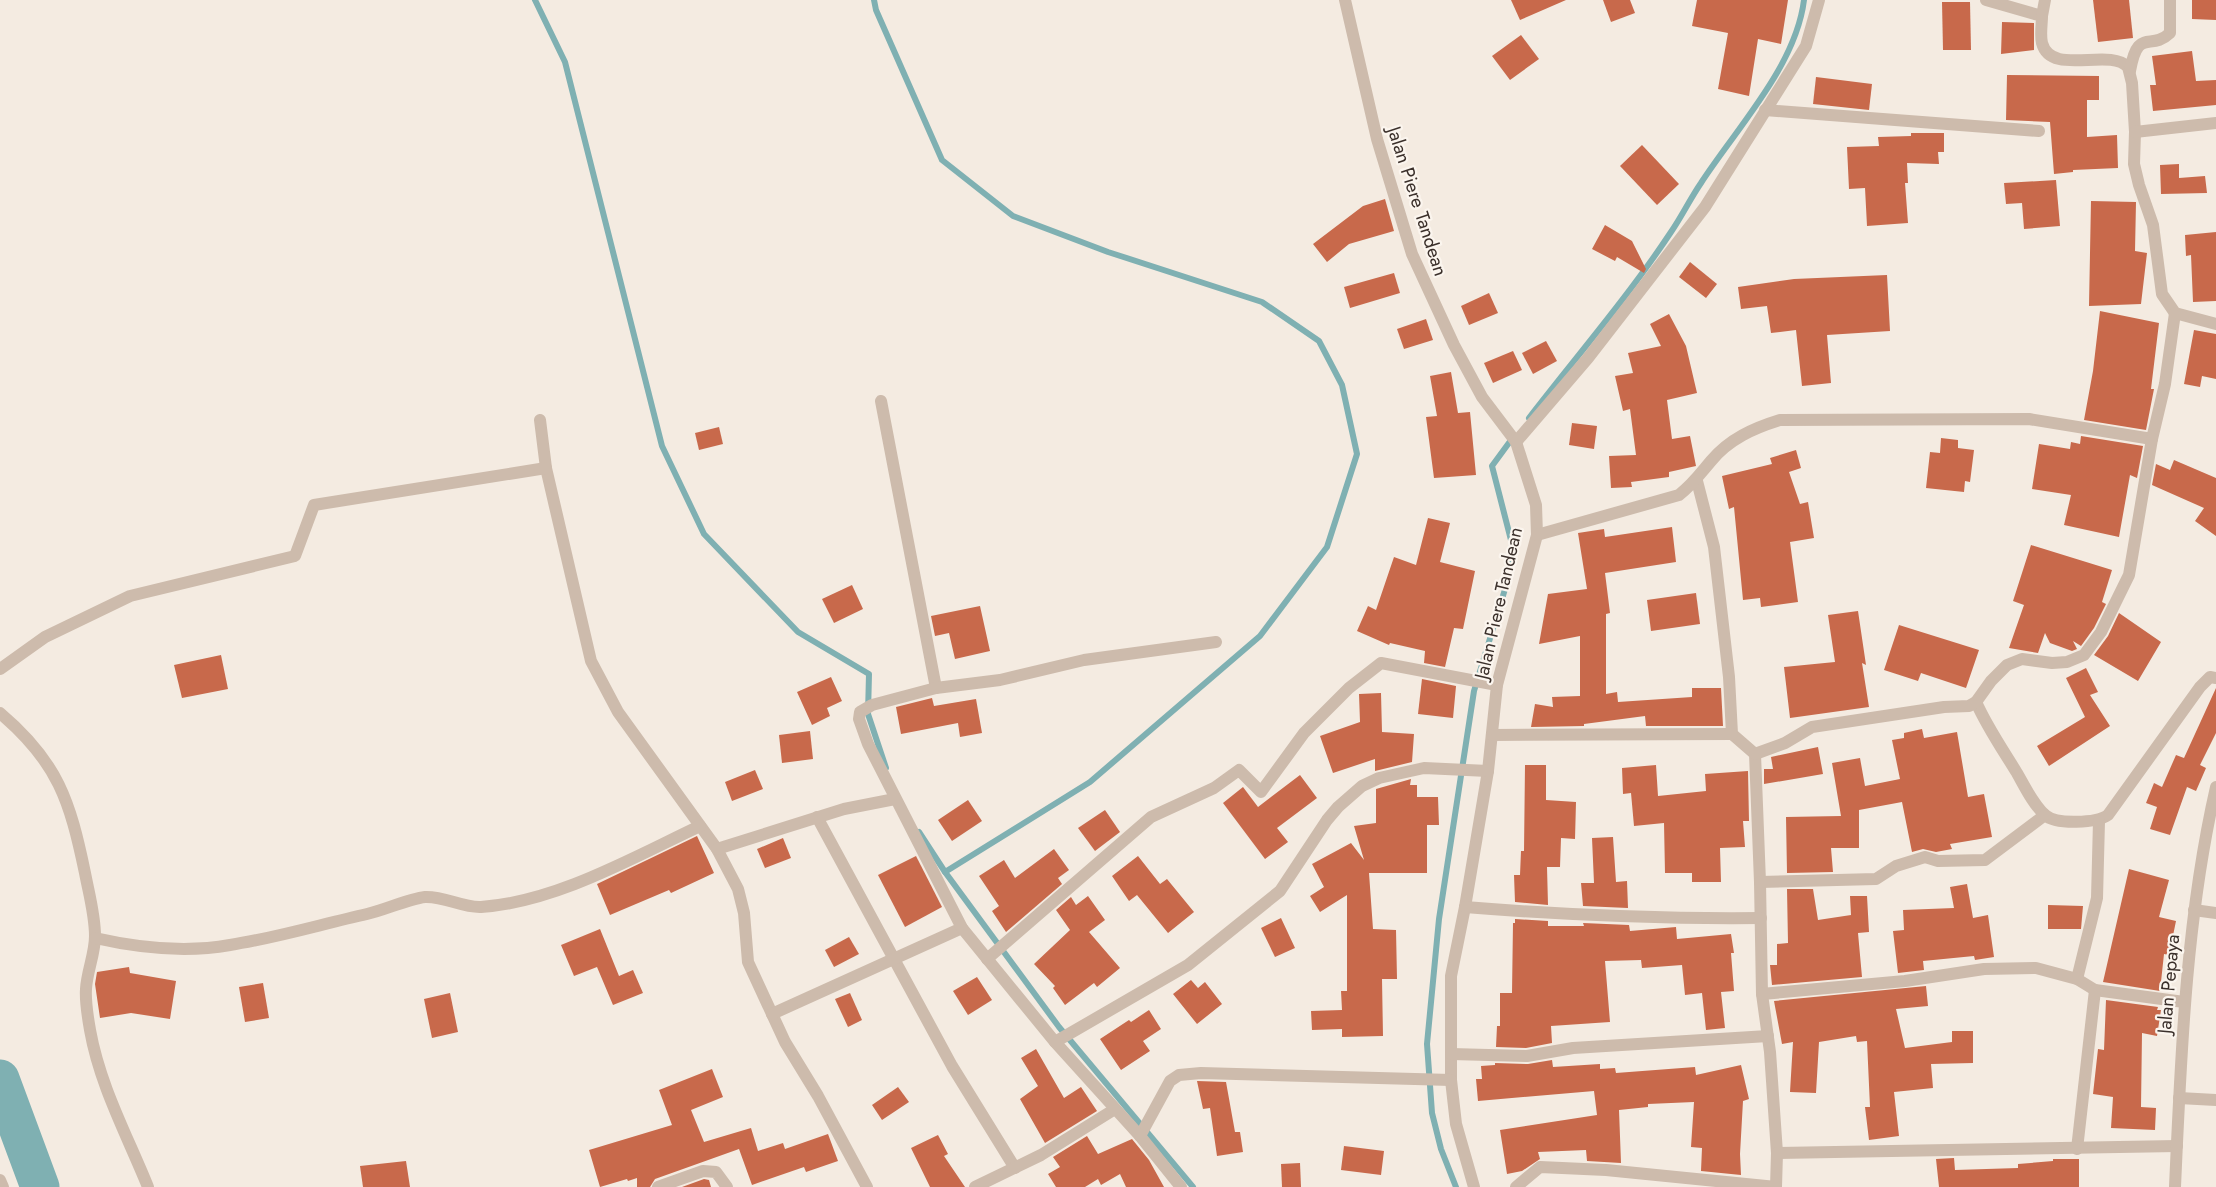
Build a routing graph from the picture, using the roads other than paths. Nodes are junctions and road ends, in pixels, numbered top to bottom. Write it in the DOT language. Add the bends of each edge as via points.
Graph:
graph roads {
  1 [pos="1345,0"];
  2 [pos="1819,0"];
  3 [pos="1986,0"];
  4 [pos="2045,0"];
  5 [pos="2170,0"];
  6 [pos="2042,16"];
  7 [pos="2130,71"];
  8 [pos="1765,110"];
  9 [pos="2216,123"];
  10 [pos="2039,131"];
  11 [pos="2135,132"];
  12 [pos="2175,313"];
  13 [pos="2216,324"];
  14 [pos="881,401"];
  15 [pos="540,420"];
  16 [pos="2152,439"];
  17 [pos="1515,440"];
  18 [pos="546,468"];
  19 [pos="1697,481"];
  20 [pos="1537,535"];
  21 [pos="1216,642"];
  22 [pos="0,669"];
  23 [pos="2216,678"];
  24 [pos="1497,685"];
  25 [pos="936,688"];
  26 [pos="1976,702"];
  27 [pos="0,713"];
  28 [pos="1732,734"];
  29 [pos="1492,735"];
  30 [pos="1754,754"];
  31 [pos="1482,770"];
  32 [pos="2216,787"];
  33 [pos="895,799"];
  34 [pos="2045,815"];
  35 [pos="817,817"];
  36 [pos="2100,821"];
  37 [pos="700,826"];
  38 [pos="717,848"];
  39 [pos="1760,882"];
  40 [pos="1466,907"];
  41 [pos="2194,910"];
  42 [pos="2216,913"];
  43 [pos="1761,918"];
  44 [pos="962,928"];
  45 [pos="95,938"];
  46 [pos="987,958"];
  47 [pos="894,959"];
  48 [pos="2077,979"];
  49 [pos="2095,990"];
  50 [pos="1762,994"];
  51 [pos="2184,1002"];
  52 [pos="772,1014"];
  53 [pos="1768,1036"];
  54 [pos="1055,1042"];
  55 [pos="1451,1054"];
  56 [pos="1446,1080"];
  57 [pos="2179,1098"];
  58 [pos="2216,1100"];
  59 [pos="1116,1109"];
  60 [pos="1140,1136"];
  61 [pos="2177,1146"];
  62 [pos="2077,1149"];
  63 [pos="1777,1153"];
  64 [pos="1015,1168"];
  65 [pos="0,1180"];
  66 [pos="3,1187"];
  67 [pos="148,1187"];
  68 [pos="658,1187"];
  69 [pos="727,1187"];
  70 [pos="866,1187"];
  71 [pos="974,1187"];
  72 [pos="1181,1187"];
  73 [pos="1474,1187"];
  74 [pos="1516,1187"];
  75 [pos="1776,1187"];
  76 [pos="2175,1187"];
  1 -- 17 [label="street, Jalan Piere Tandean" via="1377,140 1412,254 1482,397"];
  2 -- 8 [label="street" via="1806,46"];
  3 -- 6 [label="street"];
  4 -- 6 [label="street"];
  5 -- 7 [label="street" via="2170,33 2139,44"];
  6 -- 7 [label="street" via="2042,43 2051,55 2066,60 2117,60"];
  7 -- 11 [label="street"];
  8 -- 10 [label="street"];
  8 -- 17 [label="street" via="1705,207 1588,358"];
  9 -- 11 [label="street"];
  11 -- 12 [label="street" via="2134,164 2153,225 2162,294"];
  12 -- 13 [label="street"];
  12 -- 16 [label="street" via="2165,384"];
  14 -- 25 [label="street"];
  15 -- 18 [label="street"];
  16 -- 19 [label="street" via="2029,418 1780,420 1752,428 1726,446"];
  16 -- 26 [label="street" via="2129,575 2092,646 2079,659 2067,662 2022,659 2007,665"];
  17 -- 20 [label="street, Jalan Piere Tandean" via="1536,505"];
  18 -- 22 [label="street" via="314,505 295,556 130,596 45,637"];
  18 -- 37 [label="street" via="591,661 618,712"];
  19 -- 20 [label="street" via="1679,495"];
  19 -- 28 [label="street" via="1714,547"];
  20 -- 24 [label="street, Jalan Piere Tandean"];
  21 -- 25 [label="street" via="1084,660 1000,680"];
  23 -- 36 [label="street" via="2210,677 2200,687 2108,816"];
  24 -- 29 [label="street, Jalan Piere Tandean"];
  24 -- 46 [label="street" via="1381,663 1349,688 1304,733 1261,792 1239,770 1214,788 1151,817"];
  25 -- 33 [label="street" via="872,705 860,712 859,720 868,744"];
  26 -- 30 [label="street" via="1969,706 1812,728 1785,743"];
  26 -- 34 [label="street" via="1982,717"];
  27 -- 45 [label="street" via="40,752 55,774 74,820 94,918"];
  28 -- 29 [label="street"];
  28 -- 30 [label="street"];
  29 -- 31 [label="street, Jalan Piere Tandean"];
  30 -- 39 [label="street"];
  31 -- 40 [label="street, Jalan Piere Tandean"];
  31 -- 54 [label="street" via="1445,768 1402,772 1362,786 1332,814 1280,890 1188,965"];
  32 -- 41 [label="street, Jalan Pepaya"];
  33 -- 35 [label="street"];
  33 -- 44 [label="street"];
  34 -- 36 [label="street" via="2060,821"];
  34 -- 39 [label="street" via="1985,860 1938,861 1924,857 1896,866 1876,879"];
  35 -- 38 [label="street"];
  35 -- 47 [label="street"];
  36 -- 48 [label="street" via="2097,898"];
  37 -- 38 [label="street"];
  37 -- 45 [label="street" via="552,892 510,903 479,907 425,897 380,911 229,946 162,948"];
  38 -- 52 [label="street" via="738,889 744,913 748,962"];
  39 -- 43 [label="street"];
  40 -- 43 [label="street" via="1670,919"];
  40 -- 55 [label="street, Jalan Piere Tandean" via="1451,976"];
  41 -- 42 [label="street"];
  41 -- 51 [label="street, Jalan Pepaya"];
  43 -- 50 [label="street"];
  44 -- 46 [label="street"];
  44 -- 47 [label="street"];
  45 -- 67 [label="street" via="86,990 90,1031 106,1091"];
  46 -- 54 [label="street"];
  47 -- 52 [label="street"];
  47 -- 64 [label="street" via="952,1066"];
  48 -- 49 [label="street"];
  48 -- 50 [label="street" via="2036,968 1984,969 1905,981"];
  49 -- 51 [label="street"];
  49 -- 62 [label="street"];
  50 -- 53 [label="street"];
  51 -- 57 [label="street, Jalan Pepaya"];
  52 -- 70 [label="street"];
  53 -- 55 [label="street" via="1573,1048 1527,1056"];
  53 -- 63 [label="street"];
  54 -- 59 [label="street"];
  55 -- 56 [label="street, Jalan Piere Tandean"];
  56 -- 60 [label="street" via="1179,1075 1170,1081"];
  56 -- 73 [label="street, Jalan Piere Tandean"];
  57 -- 58 [label="street"];
  57 -- 61 [label="street, Jalan Pepaya"];
  59 -- 60 [label="street"];
  59 -- 64 [label="street" via="1041,1156"];
  60 -- 72 [label="street"];
  61 -- 62 [label="street"];
  61 -- 76 [label="street, Jalan Pepaya"];
  62 -- 63 [label="street"];
  63 -- 75 [label="street"];
  64 -- 71 [label="street"];
  65 -- 66 [label="street"];
  68 -- 69 [label="street" via="703,1171 716,1172"];
  74 -- 75 [label="street" via="1540,1167 1606,1170"];
}
